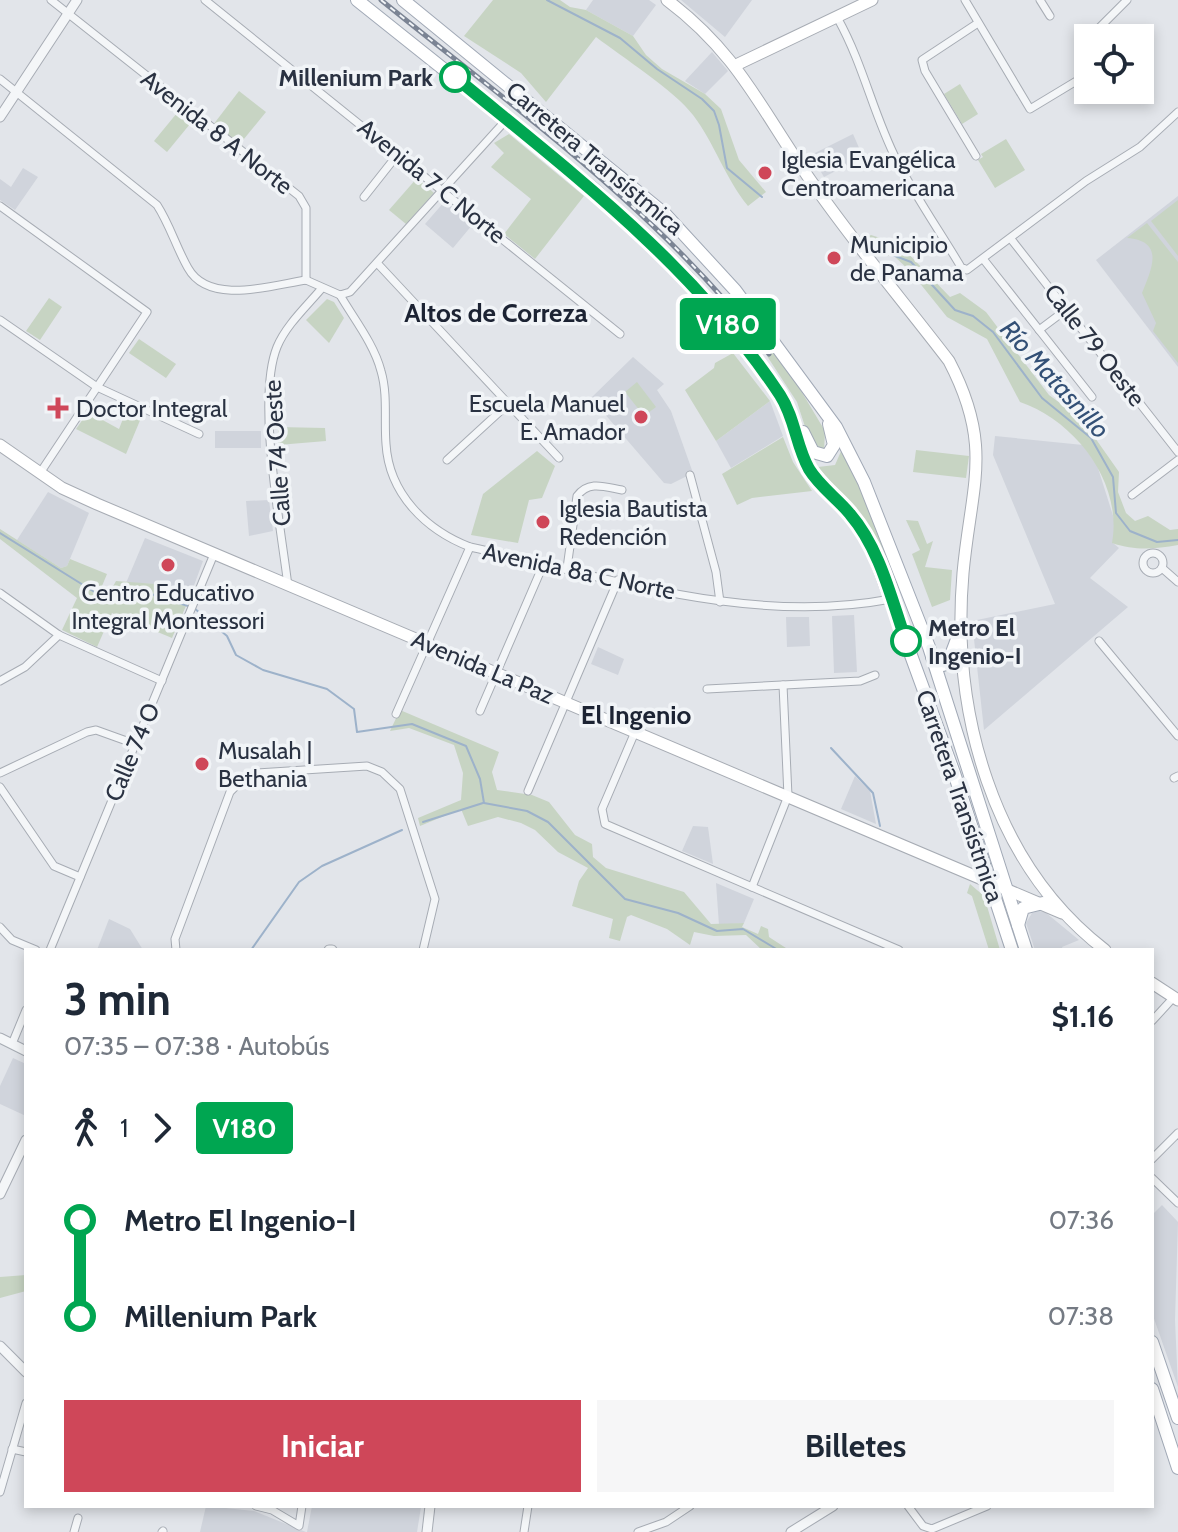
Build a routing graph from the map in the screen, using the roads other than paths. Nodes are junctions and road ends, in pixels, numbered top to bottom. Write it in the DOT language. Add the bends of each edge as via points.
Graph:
graph roads {
  1 [pos="51,0"];
  2 [pos="77,0"];
  3 [pos="205,0"];
  4 [pos="357,0"];
  5 [pos="403,0"];
  6 [pos="667,0"];
  7 [pos="872,0"];
  8 [pos="965,0"];
  9 [pos="1040,0"];
  10 [pos="1127,0"];
  11 [pos="68,14"];
  12 [pos="1050,16"];
  13 [pos="838,19"];
  14 [pos="978,23"];
  15 [pos="1103,24"];
  16 [pos="736,65"];
  17 [pos="0,79"];
  18 [pos="1074,82"];
  19 [pos="17,92"];
  20 [pos="1178,112"];
  21 [pos="0,117"];
  22 [pos="507,119"];
  23 [pos="398,154"];
  24 [pos="976,156"];
  25 [pos="444,191"];
  26 [pos="364,197"];
  27 [pos="0,206"];
  28 [pos="1011,239"];
  29 [pos="984,260"];
  30 [pos="378,264"];
  31 [pos="306,280"];
  32 [pos="322,288"];
  33 [pos="340,295"];
  34 [pos="1067,309"];
  35 [pos="0,320"];
  36 [pos="1039,330"];
  37 [pos="620,334"];
  38 [pos="760,367"];
  39 [pos="97,387"];
  40 [pos="1092,397"];
  41 [pos="508,404"];
  42 [pos="822,407"];
  43 [pos="199,434"];
  44 [pos="0,445"];
  45 [pos="1178,452"];
  46 [pos="559,458"];
  47 [pos="447,460"];
  48 [pos="1178,460"];
  49 [pos="40,473"];
  50 [pos="690,475"];
  51 [pos="622,490"];
  52 [pos="1132,495"];
  53 [pos="470,547"];
  54 [pos="214,554"];
  55 [pos="544,563"];
  56 [pos="567,568"];
  57 [pos="1162,568"];
  58 [pos="618,580"];
  59 [pos="1178,582"];
  60 [pos="288,586"];
  61 [pos="0,593"];
  62 [pos="891,599"];
  63 [pos="720,602"];
  64 [pos="962,626"];
  65 [pos="59,635"];
  66 [pos="1099,641"];
  67 [pos="428,645"];
  68 [pos="932,657"];
  69 [pos="496,673"];
  70 [pos="875,675"];
  71 [pos="0,681"];
  72 [pos="162,681"];
  73 [pos="783,685"];
  74 [pos="707,689"];
  75 [pos="565,702"];
  76 [pos="480,711"];
  77 [pos="396,714"];
  78 [pos="635,732"];
  79 [pos="1178,736"];
  80 [pos="135,744"];
  81 [pos="0,773"];
  82 [pos="0,787"];
  83 [pos="528,791"];
  84 [pos="788,796"];
  85 [pos="80,877"];
  86 [pos="989,881"];
  87 [pos="752,887"];
  88 [pos="1005,887"];
  89 [pos="1043,903"];
  90 [pos="1062,913"];
  91 [pos="0,927"];
  92 [pos="1018,928"];
  93 [pos="31,948"];
  94 [pos="51,948"];
  95 [pos="176,948"];
  96 [pos="423,948"];
  97 [pos="894,948"];
  98 [pos="1011,948"];
  99 [pos="1025,948"];
  100 [pos="1103,948"];
  101 [pos="1154,984"];
  102 [pos="1176,999"];
  103 [pos="24,1015"];
  104 [pos="1154,1019"];
  105 [pos="0,1038"];
  106 [pos="12,1044"];
  107 [pos="24,1050"];
  108 [pos="1178,1133"];
  109 [pos="24,1144"];
  110 [pos="1154,1157"];
  111 [pos="1154,1180"];
  112 [pos="0,1194"];
  113 [pos="1178,1203"];
  114 [pos="1,1351"];
  115 [pos="1156,1368"];
  116 [pos="24,1370"];
  117 [pos="1154,1394"];
  118 [pos="24,1410"];
  119 [pos="1177,1411"];
  120 [pos="1154,1423"];
  121 [pos="1165,1430"];
  122 [pos="12,1449"];
  123 [pos="24,1452"];
  124 [pos="1178,1468"];
  125 [pos="0,1492"];
  126 [pos="264,1508"];
  127 [pos="302,1508"];
  128 [pos="430,1508"];
  129 [pos="528,1508"];
  130 [pos="687,1508"];
  131 [pos="830,1508"];
  132 [pos="910,1508"];
  133 [pos="982,1508"];
  134 [pos="78,1518"];
  135 [pos="74,1532"];
  136 [pos="427,1532"];
  137 [pos="524,1532"];
  138 [pos="638,1532"];
  139 [pos="791,1532"];
  1 -- 11 [label="street, Avenida 8 A Norte"];
  2 -- 11 [label="street"];
  3 -- 23 [label="street, Avenida 7 C Norte"];
  4 -- 22 [label="main road, Carretera Transístmica"];
  5 -- 42 [label="main road, Carretera Transístmica" via="666,215 735,290"];
  6 -- 16 [label="main road"];
  7 -- 13 [label="main road"];
  8 -- 14 [label="street"];
  9 -- 12 [label="street"];
  10 -- 15 [label="street"];
  11 -- 19 [label="street"];
  11 -- 31 [label="street, Avenida 8 A Norte" via="299,196 306,208"];
  13 -- 16 [label="main road"];
  13 -- 29 [label="street" via="859,56 872,105 897,161 967,270"];
  14 -- 18 [label="street" via="1030,109"];
  14 -- 24 [label="street" via="925,55 922,65"];
  16 -- 64 [label="main road" via="812,183 949,361 963,388 978,444"];
  17 -- 19 [label="street"];
  19 -- 21 [label="street"];
  19 -- 31 [label="street" via="157,205 189,270 200,281 234,290"];
  20 -- 28 [label="street" via="1140,147"];
  22 -- 25 [label="street"];
  22 -- 38 [label="main road, Carretera Transístmica" via="660,249 715,307"];
  23 -- 25 [label="street, Avenida 7 C Norte"];
  23 -- 26 [label="street"];
  25 -- 30 [label="street"];
  25 -- 37 [label="street, Avenida 7 C Norte"];
  27 -- 39 [label="street" via="147,312"];
  28 -- 29 [label="street"];
  28 -- 34 [label="street, Calle 79 Oeste"];
  29 -- 36 [label="street"];
  30 -- 33 [label="street"];
  30 -- 41 [label="street"];
  31 -- 32 [label="street"];
  32 -- 33 [label="street"];
  32 -- 60 [label="street, Calle 74 Oeste" via="279,342 271,369 271,436"];
  33 -- 53 [label="street, Avenida 8a C Norte" via="381,371 386,445 402,493 437,533"];
  34 -- 36 [label="street"];
  34 -- 45 [label="street, Calle 79 Oeste"];
  35 -- 39 [label="street"];
  36 -- 40 [label="street"];
  38 -- 42 [label="main road" via="789,398 811,450 824,457 834,442"];
  38 -- 62 [label="main road, Carretera Transístmica" via="783,399 810,471 870,543"];
  39 -- 43 [label="street"];
  39 -- 49 [label="street"];
  41 -- 46 [label="street"];
  41 -- 47 [label="street"];
  42 -- 68 [label="main road, Carretera Transístmica" via="864,482"];
  44 -- 49 [label="main road, Avenida La Paz"];
  48 -- 52 [label="street"];
  49 -- 54 [label="main road, Avenida La Paz" via="62,488"];
  50 -- 63 [label="street"];
  51 -- 56 [label="street" via="593,485 577,496"];
  53 -- 55 [label="street, Avenida 8a C Norte"];
  53 -- 67 [label="street"];
  54 -- 60 [label="main road, Avenida La Paz"];
  54 -- 72 [label="street, Calle 74 O"];
  55 -- 56 [label="street, Avenida 8a C Norte"];
  55 -- 69 [label="street"];
  56 -- 58 [label="street, Avenida 8a C Norte"];
  57 -- 59 [label="street"];
  58 -- 63 [label="street, Avenida 8a C Norte"];
  58 -- 75 [label="street"];
  60 -- 67 [label="main road, Avenida La Paz"];
  61 -- 65 [label="street"];
  62 -- 63 [label="street, Avenida 8a C Norte" via="797,609"];
  62 -- 86 [label="main road, Carretera Transístmica"];
  64 -- 68 [label="main road" via="948,663"];
  64 -- 90 [label="main road" via="973,730 988,785 1016,848"];
  65 -- 71 [label="street" via="25,667"];
  65 -- 72 [label="street"];
  66 -- 79 [label="street"];
  67 -- 69 [label="main road, Avenida La Paz"];
  67 -- 77 [label="street"];
  68 -- 88 [label="main road, Carretera Transístmica"];
  69 -- 75 [label="main road, Avenida La Paz"];
  69 -- 76 [label="street"];
  70 -- 73 [label="street" via="860,681"];
  72 -- 80 [label="street, Calle 74 O"];
  73 -- 74 [label="street"];
  73 -- 84 [label="street"];
  75 -- 78 [label="main road, Avenida La Paz"];
  75 -- 83 [label="street"];
  78 -- 84 [label="main road, Avenida La Paz"];
  78 -- 87 [label="street" via="602,818 615,831"];
  80 -- 81 [label="street" via="96,730"];
  80 -- 85 [label="street, Calle 74 O"];
  82 -- 85 [label="street" via="54,866"];
  84 -- 86 [label="main road, Avenida La Paz"];
  84 -- 87 [label="street"];
  85 -- 94 [label="street, Calle 74 O"];
  86 -- 88 [label="main road, Avenida La Paz"];
  86 -- 98 [label="main road, Carretera Transístmica"];
  87 -- 97 [label="street"];
  88 -- 89 [label="main road, Avenida La Paz"];
  88 -- 92 [label="main road, Carretera Transístmica"];
  89 -- 90 [label="main road, Avenida La Paz"];
  89 -- 92 [label="main road" via="1023,908"];
  90 -- 100 [label="main road"];
  91 -- 93 [label="street" via="12,940"];
  92 -- 99 [label="main road, Carretera Transístmica"];
  95 -- 96 [label="street" via="234,788 257,773 367,766 400,789 435,899"];
  101 -- 102 [label="main road"];
  102 -- 104 [label="street"];
  103 -- 106 [label="street"];
  105 -- 106 [label="street"];
  106 -- 107 [label="street"];
  108 -- 110 [label="street"];
  109 -- 112 [label="street"];
  111 -- 113 [label="street"];
  114 -- 116 [label="street"];
  115 -- 119 [label="main road"];
  117 -- 121 [label="main road"];
  118 -- 122 [label="street"];
  120 -- 121 [label="street"];
  121 -- 124 [label="main road"];
  122 -- 123 [label="street"];
  122 -- 125 [label="street"];
  126 -- 127 [label="street" via="299,1526"];
  128 -- 136 [label="street"];
  129 -- 137 [label="street"];
  130 -- 138 [label="street"];
  131 -- 139 [label="street"];
  132 -- 133 [label="street" via="932,1529"];
  134 -- 135 [label="street"];
}
